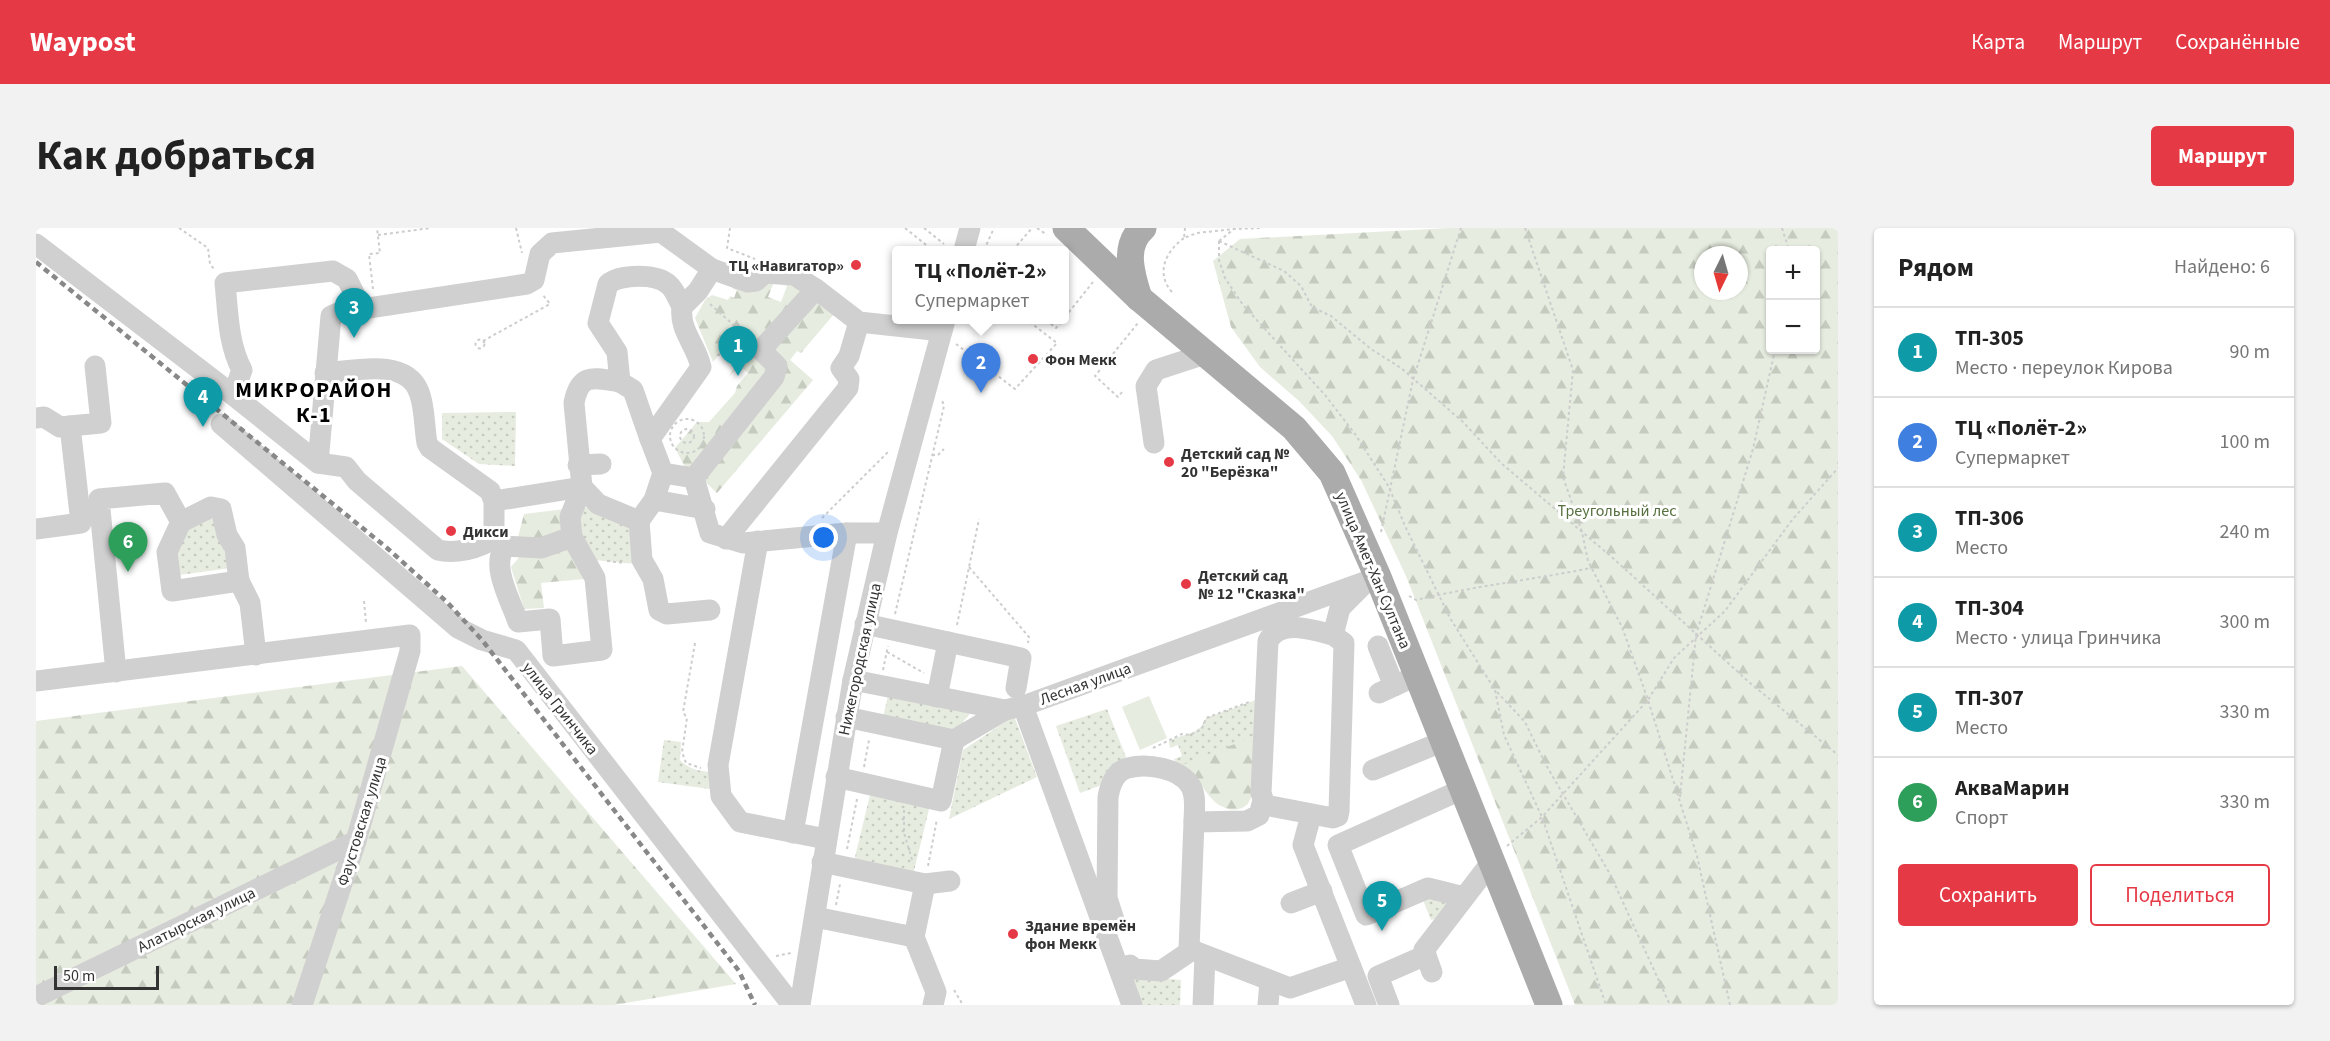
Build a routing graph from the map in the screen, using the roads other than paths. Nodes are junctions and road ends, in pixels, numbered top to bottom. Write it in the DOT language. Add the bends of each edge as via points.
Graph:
graph roads {
  1 [pos="970,228"];
  2 [pos="1066,228"];
  3 [pos="1143,228"];
  4 [pos="36,244"];
  5 [pos="955,246"];
  6 [pos="712,269"];
  7 [pos="816,289"];
  8 [pos="689,299"];
  9 [pos="369,308"];
  10 [pos="1139,310"];
  11 [pos="859,322"];
  12 [pos="950,332"];
  13 [pos="1205,354"];
  14 [pos="95,366"];
  15 [pos="325,373"];
  16 [pos="620,382"];
  17 [pos="233,395"];
  18 [pos="36,418"];
  19 [pos="221,424"];
  20 [pos="70,426"];
  21 [pos="650,439"];
  22 [pos="1154,443"];
  23 [pos="318,463"];
  24 [pos="601,464"];
  25 [pos="578,465"];
  26 [pos="663,473"];
  27 [pos="694,478"];
  28 [pos="582,487"];
  29 [pos="654,500"];
  30 [pos="494,501"];
  31 [pos="705,509"];
  32 [pos="639,521"];
  33 [pos="181,522"];
  34 [pos="36,529"];
  35 [pos="847,533"];
  36 [pos="887,533"];
  37 [pos="572,537"];
  38 [pos="726,539"];
  39 [pos="758,541"];
  40 [pos="1373,578"];
  41 [pos="239,581"];
  42 [pos="710,610"];
  43 [pos="865,624"];
  44 [pos="1247,624"];
  45 [pos="1333,635"];
  46 [pos="951,642"];
  47 [pos="1378,646"];
  48 [pos="256,655"];
  49 [pos="1266,670"];
  50 [pos="116,672"];
  51 [pos="853,680"];
  52 [pos="36,681"];
  53 [pos="1397,685"];
  54 [pos="937,697"];
  55 [pos="1014,702"];
  56 [pos="846,717"];
  57 [pos="954,740"];
  58 [pos="1444,741"];
  59 [pos="1373,771"];
  60 [pos="836,777"];
  61 [pos="1463,789"];
  62 [pos="1262,804"];
  63 [pos="1311,814"];
  64 [pos="1194,822"];
  65 [pos="793,833"];
  66 [pos="826,839"];
  67 [pos="356,841"];
  68 [pos="1492,858"];
  69 [pos="822,862"];
  70 [pos="950,881"];
  71 [pos="925,884"];
  72 [pos="1322,891"];
  73 [pos="1464,897"];
  74 [pos="1291,903"];
  75 [pos="824,918"];
  76 [pos="914,937"];
  77 [pos="1197,952"];
  78 [pos="1124,967"];
  79 [pos="1352,967"];
  80 [pos="1270,981"];
  81 [pos="36,997"];
  82 [pos="302,1005"];
  83 [pos="792,1005"];
  84 [pos="800,1005"];
  85 [pos="933,1005"];
  86 [pos="1132,1005"];
  87 [pos="1203,1005"];
  88 [pos="1268,1005"];
  89 [pos="1366,1005"];
  90 [pos="1389,1005"];
  91 [pos="1549,1005"];
  1 -- 5 [label="street"];
  2 -- 10 [label="main road, улица Амет-Хан Султана"];
  3 -- 10 [label="main road" via="1129,265"];
  4 -- 17 [label="street"];
  6 -- 7 [label="street" via="748,282 765,273 794,275"];
  6 -- 8 [label="street"];
  6 -- 9 [label="street" via="656,231 563,240 552,243 540,254 534,280 527,284"];
  7 -- 11 [label="street"];
  7 -- 27 [label="street" via="761,350 777,366 774,377"];
  8 -- 16 [label="street" via="661,280 645,277 610,281 598,323 621,346"];
  8 -- 21 [label="street" via="682,327 701,367"];
  9 -- 15 [label="street" via="331,316"];
  9 -- 17 [label="street" via="347,279 333,271 225,283 230,332 242,370"];
  10 -- 13 [label="main road, улица Амет-Хан Султана"];
  11 -- 12 [label="street"];
  11 -- 38 [label="street" via="849,356 841,368 849,379 848,387"];
  12 -- 36 [label="street, Нижегородская улица"];
  13 -- 22 [label="street" via="1156,370 1146,386"];
  13 -- 40 [label="main road, улица Амет-Хан Султана" via="1294,429 1332,473"];
  14 -- 20 [label="street" via="101,423"];
  15 -- 23 [label="street"];
  15 -- 30 [label="street" via="390,369 401,372 419,389 430,448 483,485"];
  16 -- 21 [label="street" via="633,390"];
  16 -- 25 [label="street" via="594,378 578,388 574,403"];
  17 -- 23 [label="street"];
  18 -- 20 [label="street" via="44,417 60,427"];
  19 -- 83 [label="street, улица Гринчика" via="458,628 516,650"];
  20 -- 34 [label="street" via="81,524"];
  21 -- 26 [label="street"];
  23 -- 30 [label="street" via="346,467 357,481 438,550 450,553 494,538"];
  24 -- 25 [label="street"];
  25 -- 28 [label="street"];
  26 -- 27 [label="street"];
  26 -- 29 [label="street"];
  27 -- 31 [label="street"];
  28 -- 30 [label="street"];
  28 -- 32 [label="street" via="598,504"];
  28 -- 37 [label="street" via="570,517"];
  29 -- 31 [label="street"];
  29 -- 32 [label="street"];
  31 -- 38 [label="street" via="710,534"];
  32 -- 42 [label="street" via="642,560 660,578 659,610 667,614"];
  33 -- 41 [label="street" via="211,507 221,509 227,535 235,548"];
  33 -- 41 [label="street" via="167,552 172,591"];
  33 -- 50 [label="street" via="165,493 99,499"];
  35 -- 36 [label="street"];
  35 -- 39 [label="street"];
  35 -- 65 [label="street"];
  36 -- 43 [label="street, Нижегородская улица"];
  37 -- 37 [label="street" via="541,548 505,546 500,553 499,564 519,621 550,619 553,656 602,650 596,578"];
  38 -- 39 [label="street"];
  39 -- 65 [label="street" via="718,770 721,796 740,822"];
  40 -- 44 [label="street, Лесная улица"];
  40 -- 45 [label="street" via="1340,609"];
  40 -- 53 [label="main road, улица Амет-Хан Султана"];
  41 -- 48 [label="street" via="250,603"];
  43 -- 46 [label="street"];
  43 -- 51 [label="street, Нижегородская улица"];
  44 -- 49 [label="street"];
  44 -- 55 [label="street, Лесная улица"];
  45 -- 49 [label="street" via="1303,628 1275,633 1267,645"];
  45 -- 63 [label="street" via="1344,643 1339,811 1333,818"];
  46 -- 54 [label="street"];
  46 -- 55 [label="street" via="1021,657"];
  47 -- 53 [label="street"];
  48 -- 50 [label="street"];
  48 -- 67 [label="street, Фаустовская улица" via="410,635 410,651"];
  49 -- 62 [label="street"];
  50 -- 52 [label="street"];
  51 -- 54 [label="street"];
  51 -- 56 [label="street, Нижегородская улица"];
  53 -- 58 [label="main road, улица Амет-Хан Султана"];
  54 -- 55 [label="street"];
  55 -- 57 [label="street"];
  55 -- 78 [label="street, Лесная улица"];
  56 -- 57 [label="street"];
  56 -- 60 [label="street, Нижегородская улица"];
  57 -- 60 [label="street" via="941,801"];
  58 -- 59 [label="street"];
  58 -- 61 [label="main road, улица Амет-Хан Султана"];
  60 -- 66 [label="street, Нижегородская улица"];
  61 -- 68 [label="main road, улица Амет-Хан Султана"];
  61 -- 73 [label="street" via="1380,836 1338,845 1366,915 1428,888"];
  62 -- 63 [label="street"];
  62 -- 64 [label="street" via="1258,815 1247,821"];
  63 -- 72 [label="street" via="1303,845"];
  64 -- 77 [label="street"];
  64 -- 78 [label="street" via="1194,794 1184,778 1165,769 1127,768 1110,784 1108,905"];
  65 -- 66 [label="street"];
  66 -- 69 [label="street, Нижегородская улица"];
  67 -- 81 [label="street, Алатырская улица"];
  67 -- 82 [label="street, Фаустовская улица"];
  68 -- 73 [label="street"];
  68 -- 91 [label="main road, улица Амет-Хан Султана"];
  69 -- 71 [label="street"];
  69 -- 75 [label="street, Нижегородская улица"];
  70 -- 71 [label="street"];
  71 -- 76 [label="street"];
  72 -- 74 [label="street"];
  72 -- 79 [label="street"];
  73 -- 90 [label="street" via="1424,950 1429,964 1378,976"];
  75 -- 76 [label="street"];
  75 -- 84 [label="street, Нижегородская улица"];
  76 -- 85 [label="street" via="936,992"];
  77 -- 78 [label="street" via="1186,954 1161,971"];
  77 -- 80 [label="street"];
  77 -- 87 [label="street"];
  78 -- 86 [label="street, Лесная улица"];
  79 -- 80 [label="street" via="1290,988"];
  79 -- 89 [label="street"];
  80 -- 88 [label="street"];
}
